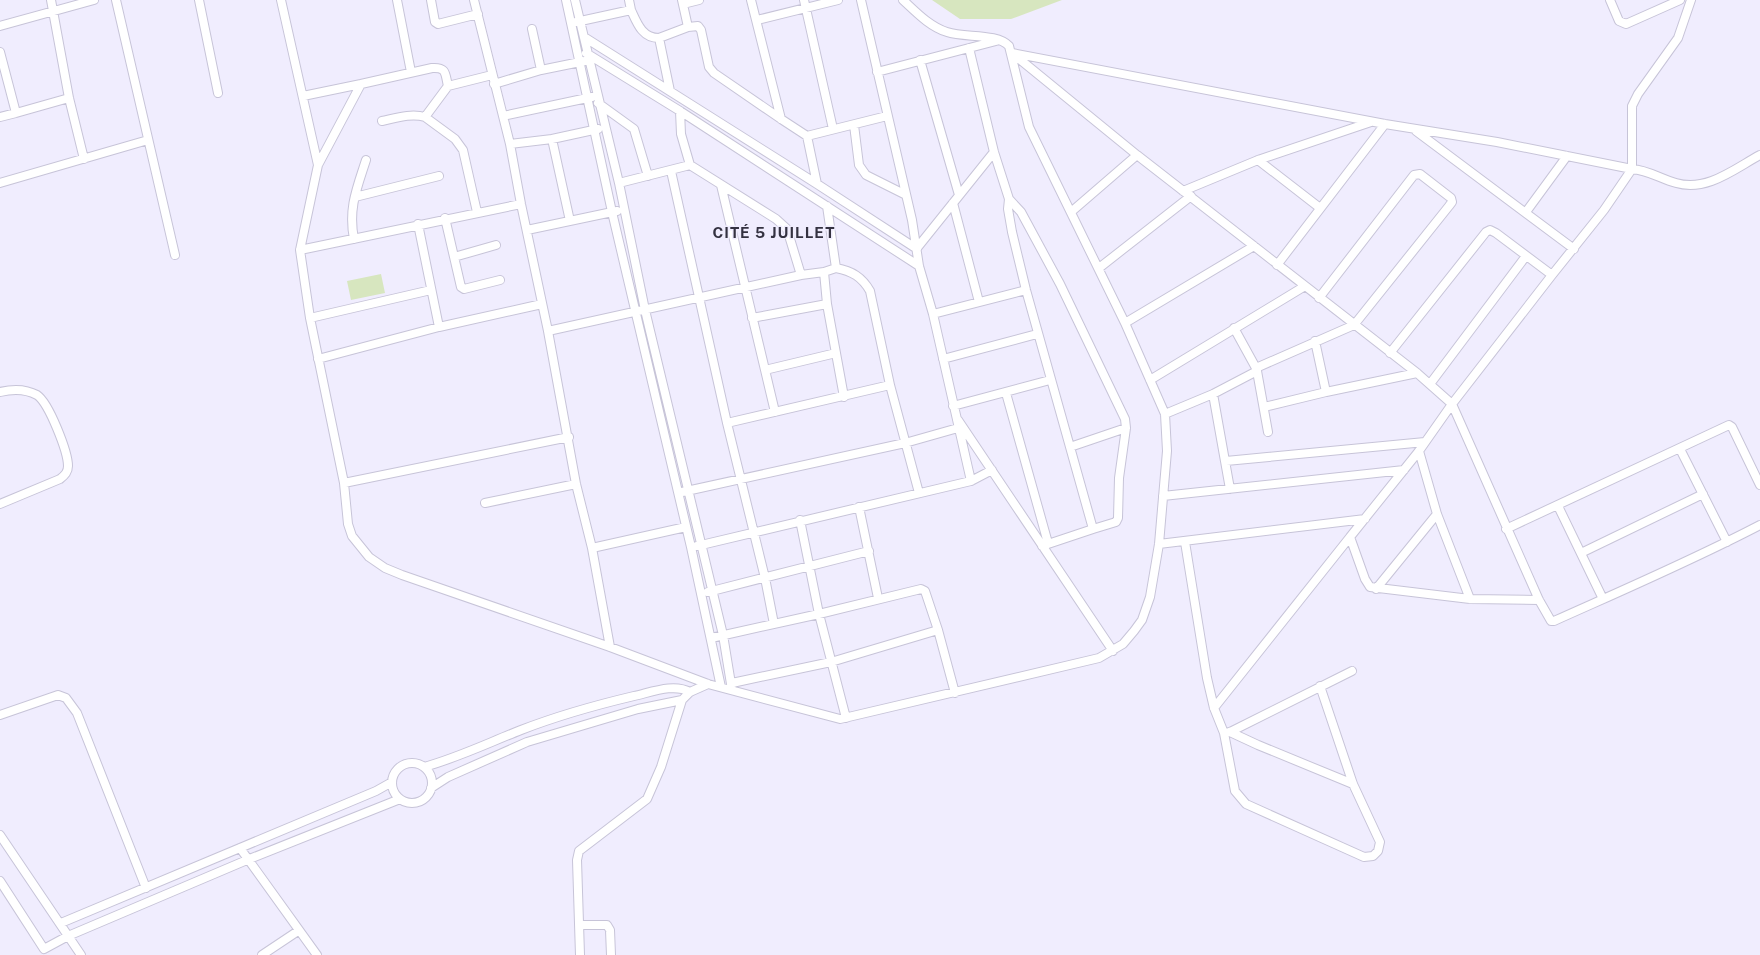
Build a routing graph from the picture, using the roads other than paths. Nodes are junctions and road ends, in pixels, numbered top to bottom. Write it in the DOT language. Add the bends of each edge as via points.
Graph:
graph roads {
  1 [pos="51,0"];
  2 [pos="94,0"];
  3 [pos="116,0"];
  4 [pos="199,0"];
  5 [pos="281,0"];
  6 [pos="397,0"];
  7 [pos="431,0"];
  8 [pos="474,0"];
  9 [pos="566,0"];
  10 [pos="575,0"];
  11 [pos="629,0"];
  12 [pos="699,0"];
  13 [pos="751,0"];
  14 [pos="804,0"];
  15 [pos="838,0"];
  16 [pos="861,0"];
  17 [pos="903,0"];
  18 [pos="1610,0"];
  19 [pos="1680,0"];
  20 [pos="1691,0"];
  21 [pos="682,2"];
  22 [pos="806,8"];
  23 [pos="631,10"];
  24 [pos="53,12"];
  25 [pos="478,14"];
  26 [pos="757,20"];
  27 [pos="576,22"];
  28 [pos="0,26"];
  29 [pos="688,26"];
  30 [pos="532,29"];
  31 [pos="584,37"];
  32 [pos="659,38"];
  33 [pos="1001,39"];
  34 [pos="969,48"];
  35 [pos="0,52"];
  36 [pos="1012,53"];
  37 [pos="585,58"];
  38 [pos="920,60"];
  39 [pos="541,70"];
  40 [pos="412,72"];
  41 [pos="876,72"];
  42 [pos="492,75"];
  43 [pos="361,84"];
  44 [pos="494,84"];
  45 [pos="448,86"];
  46 [pos="670,91"];
  47 [pos="218,93"];
  48 [pos="302,96"];
  49 [pos="69,98"];
  50 [pos="588,98"];
  51 [pos="679,98"];
  52 [pos="597,99"];
  53 [pos="677,109"];
  54 [pos="16,113"];
  55 [pos="503,116"];
  56 [pos="887,116"];
  57 [pos="0,117"];
  58 [pos="425,117"];
  59 [pos="780,119"];
  60 [pos="382,121"];
  61 [pos="1372,122"];
  62 [pos="1386,124"];
  63 [pos="854,125"];
  64 [pos="604,127"];
  65 [pos="594,129"];
  66 [pos="833,129"];
  67 [pos="1415,130"];
  68 [pos="807,136"];
  69 [pos="552,139"];
  70 [pos="148,140"];
  71 [pos="510,144"];
  72 [pos="994,152"];
  73 [pos="1137,155"];
  74 [pos="1760,155"];
  75 [pos="1567,156"];
  76 [pos="84,159"];
  77 [pos="366,160"];
  78 [pos="1258,160"];
  79 [pos="318,165"];
  80 [pos="690,165"];
  81 [pos="1632,169"];
  82 [pos="671,171"];
  83 [pos="439,176"];
  84 [pos="648,176"];
  85 [pos="0,183"];
  86 [pos="619,183"];
  87 [pos="817,184"];
  88 [pos="722,185"];
  89 [pos="827,191"];
  90 [pos="1183,191"];
  91 [pos="906,195"];
  92 [pos="959,195"];
  93 [pos="1191,196"];
  94 [pos="354,197"];
  95 [pos="1009,199"];
  96 [pos="521,204"];
  97 [pos="824,204"];
  98 [pos="953,204"];
  99 [pos="1320,208"];
  100 [pos="625,210"];
  101 [pos="477,212"];
  102 [pos="612,212"];
  103 [pos="1071,212"];
  104 [pos="1526,212"];
  105 [pos="445,218"];
  106 [pos="570,222"];
  107 [pos="418,224"];
  108 [pos="527,230"];
  109 [pos="354,238"];
  110 [pos="496,245"];
  111 [pos="1254,246"];
  112 [pos="917,249"];
  113 [pos="1574,249"];
  114 [pos="300,250"];
  115 [pos="175,255"];
  116 [pos="1526,256"];
  117 [pos="454,257"];
  118 [pos="1277,265"];
  119 [pos="919,266"];
  120 [pos="836,268"];
  121 [pos="1099,268"];
  122 [pos="824,272"];
  123 [pos="801,275"];
  124 [pos="1552,275"];
  125 [pos="500,280"];
  126 [pos="1305,286"];
  127 [pos="745,288"];
  128 [pos="431,290"];
  129 [pos="1026,290"];
  130 [pos="700,297"];
  131 [pos="1319,298"];
  132 [pos="979,302"];
  133 [pos="542,304"];
  134 [pos="827,304"];
  135 [pos="645,310"];
  136 [pos="636,312"];
  137 [pos="933,314"];
  138 [pos="310,318"];
  139 [pos="752,318"];
  140 [pos="1125,323"];
  141 [pos="1354,325"];
  142 [pos="439,327"];
  143 [pos="1234,328"];
  144 [pos="548,330"];
  145 [pos="1037,334"];
  146 [pos="1315,341"];
  147 [pos="836,352"];
  148 [pos="1390,352"];
  149 [pos="318,359"];
  150 [pos="943,359"];
  151 [pos="1257,369"];
  152 [pos="765,370"];
  153 [pos="1417,373"];
  154 [pos="1050,380"];
  155 [pos="1150,380"];
  156 [pos="1430,384"];
  157 [pos="890,385"];
  158 [pos="0,392"];
  159 [pos="1326,392"];
  160 [pos="1006,393"];
  161 [pos="1213,394"];
  162 [pos="844,397"];
  163 [pos="1452,404"];
  164 [pos="953,406"];
  165 [pos="1264,407"];
  166 [pos="669,409"];
  167 [pos="659,411"];
  168 [pos="775,412"];
  169 [pos="1165,414"];
  170 [pos="956,418"];
  171 [pos="727,423"];
  172 [pos="958,428"];
  173 [pos="1126,428"];
  174 [pos="1268,432"];
  175 [pos="568,437"];
  176 [pos="1425,442"];
  177 [pos="905,443"];
  178 [pos="1070,447"];
  179 [pos="1680,449"];
  180 [pos="1419,451"];
  181 [pos="1226,461"];
  182 [pos="992,470"];
  183 [pos="1404,470"];
  184 [pos="741,480"];
  185 [pos="971,481"];
  186 [pos="344,483"];
  187 [pos="576,484"];
  188 [pos="1760,485"];
  189 [pos="1230,489"];
  190 [pos="688,491"];
  191 [pos="678,493"];
  192 [pos="920,493"];
  193 [pos="1703,494"];
  194 [pos="1163,496"];
  195 [pos="485,503"];
  196 [pos="0,504"];
  197 [pos="1558,506"];
  198 [pos="859,507"];
  199 [pos="1437,514"];
  200 [pos="1365,519"];
  201 [pos="800,520"];
  202 [pos="1760,525"];
  203 [pos="686,527"];
  204 [pos="1093,529"];
  205 [pos="1506,529"];
  206 [pos="753,532"];
  207 [pos="1350,537"];
  208 [pos="1185,542"];
  209 [pos="1727,542"];
  210 [pos="701,544"];
  211 [pos="1045,544"];
  212 [pos="1159,544"];
  213 [pos="691,547"];
  214 [pos="592,548"];
  215 [pos="869,551"];
  216 [pos="1581,553"];
  217 [pos="810,567"];
  218 [pos="765,578"];
  219 [pos="1376,589"];
  220 [pos="712,591"];
  221 [pos="702,593"];
  222 [pos="878,598"];
  223 [pos="1470,599"];
  224 [pos="1603,599"];
  225 [pos="1539,600"];
  226 [pos="819,614"];
  227 [pos="774,624"];
  228 [pos="938,630"];
  229 [pos="723,635"];
  230 [pos="711,638"];
  231 [pos="610,647"];
  232 [pos="1113,651"];
  233 [pos="831,662"];
  234 [pos="1352,671"];
  235 [pos="708,684"];
  236 [pos="1320,686"];
  237 [pos="721,687"];
  238 [pos="732,687"];
  239 [pos="690,692"];
  240 [pos="955,692"];
  241 [pos="682,700"];
  242 [pos="1214,708"];
  243 [pos="0,715"];
  244 [pos="846,718"];
  245 [pos="1227,732"];
  246 [pos="424,767"];
  247 [pos="392,782"];
  248 [pos="1353,784"];
  249 [pos="431,788"];
  250 [pos="400,799"];
  251 [pos="0,835"];
  252 [pos="240,848"];
  253 [pos="247,860"];
  254 [pos="0,881"];
  255 [pos="146,888"];
  256 [pos="61,923"];
  257 [pos="579,926"];
  258 [pos="298,931"];
  259 [pos="68,936"];
  260 [pos="42,952"];
  261 [pos="81,955"];
  262 [pos="262,955"];
  263 [pos="317,955"];
  264 [pos="580,955"];
  265 [pos="611,955"];
  1 -- 24 [label="street"];
  2 -- 24 [label="street"];
  3 -- 70 [label="street"];
  4 -- 47 [label="street"];
  5 -- 48 [label="street"];
  6 -- 40 [label="street"];
  7 -- 25 [label="street" via="438,24"];
  8 -- 25 [label="street"];
  9 -- 27 [label="street"];
  10 -- 27 [label="street"];
  11 -- 23 [label="street"];
  12 -- 21 [label="street"];
  13 -- 26 [label="street"];
  14 -- 22 [label="street"];
  15 -- 22 [label="street"];
  16 -- 41 [label="street"];
  17 -- 33 [label="street" via="932,24 948,32"];
  18 -- 19 [label="street" via="1619,21 1626,24"];
  20 -- 81 [label="street" via="1678,38 1632,106"];
  21 -- 29 [label="street"];
  22 -- 26 [label="street"];
  22 -- 66 [label="street"];
  23 -- 27 [label="street"];
  23 -- 32 [label="street" via="638,27 649,36"];
  24 -- 28 [label="street"];
  24 -- 49 [label="street"];
  25 -- 42 [label="street"];
  26 -- 59 [label="street"];
  27 -- 31 [label="street"];
  27 -- 37 [label="street"];
  29 -- 32 [label="street"];
  29 -- 59 [label="street" via="694,25 701,30 709,67 714,73"];
  30 -- 39 [label="street"];
  31 -- 37 [label="street"];
  31 -- 46 [label="street"];
  32 -- 46 [label="street"];
  33 -- 34 [label="street"];
  33 -- 36 [label="street"];
  34 -- 38 [label="street"];
  34 -- 72 [label="street"];
  35 -- 54 [label="street"];
  36 -- 61 [label="street"];
  36 -- 73 [label="street"];
  36 -- 103 [label="street" via="1029,127"];
  37 -- 39 [label="street"];
  37 -- 50 [label="street"];
  37 -- 52 [label="street"];
  37 -- 53 [label="street"];
  38 -- 41 [label="street"];
  38 -- 92 [label="street"];
  39 -- 44 [label="street"];
  40 -- 43 [label="street"];
  40 -- 45 [label="street" via="440,68 445,72"];
  41 -- 56 [label="street"];
  42 -- 44 [label="street"];
  42 -- 45 [label="street"];
  43 -- 48 [label="street"];
  43 -- 79 [label="street"];
  44 -- 55 [label="street"];
  45 -- 58 [label="street"];
  46 -- 51 [label="street"];
  48 -- 79 [label="street"];
  49 -- 54 [label="street"];
  49 -- 76 [label="street"];
  50 -- 52 [label="street"];
  50 -- 55 [label="street"];
  50 -- 65 [label="street"];
  51 -- 53 [label="street"];
  51 -- 87 [label="street"];
  52 -- 64 [label="street"];
  52 -- 84 [label="street" via="634,129"];
  53 -- 80 [label="street"];
  53 -- 97 [label="street"];
  54 -- 57 [label="street"];
  55 -- 71 [label="street"];
  56 -- 63 [label="street"];
  56 -- 91 [label="street"];
  58 -- 60 [label="street" via="412,115"];
  58 -- 101 [label="street" via="455,139 463,150"];
  59 -- 68 [label="street"];
  61 -- 62 [label="street"];
  61 -- 78 [label="street"];
  62 -- 67 [label="street"];
  62 -- 99 [label="street"];
  63 -- 66 [label="street"];
  63 -- 91 [label="street" via="859,165 866,176"];
  64 -- 65 [label="street"];
  64 -- 86 [label="street"];
  65 -- 69 [label="street"];
  65 -- 102 [label="street"];
  66 -- 68 [label="street"];
  67 -- 75 [label="street"];
  67 -- 104 [label="street"];
  68 -- 87 [label="street"];
  69 -- 71 [label="street"];
  69 -- 106 [label="street"];
  70 -- 76 [label="street"];
  70 -- 115 [label="street"];
  71 -- 96 [label="street"];
  72 -- 92 [label="street"];
  72 -- 95 [label="street"];
  73 -- 90 [label="street"];
  73 -- 103 [label="street"];
  74 -- 81 [label="street" via="1716,180 1700,185 1677,184"];
  75 -- 81 [label="street"];
  75 -- 104 [label="street"];
  76 -- 85 [label="street"];
  77 -- 94 [label="street"];
  78 -- 90 [label="street"];
  78 -- 99 [label="street"];
  79 -- 114 [label="street"];
  80 -- 82 [label="street"];
  80 -- 88 [label="street"];
  81 -- 113 [label="street"];
  82 -- 84 [label="street"];
  82 -- 130 [label="street"];
  83 -- 94 [label="street"];
  84 -- 86 [label="street"];
  86 -- 100 [label="street"];
  87 -- 89 [label="street"];
  88 -- 123 [label="street" via="787,228"];
  88 -- 127 [label="street"];
  89 -- 97 [label="street"];
  89 -- 112 [label="street"];
  90 -- 93 [label="street"];
  91 -- 112 [label="street"];
  92 -- 98 [label="street"];
  93 -- 111 [label="street"];
  93 -- 121 [label="street"];
  94 -- 109 [label="street" via="350,222"];
  95 -- 129 [label="street" via="1012,232"];
  95 -- 173 [label="street" via="1021,212 1060,284 1122,411"];
  96 -- 101 [label="street"];
  96 -- 108 [label="street"];
  97 -- 119 [label="street"];
  97 -- 120 [label="street"];
  98 -- 112 [label="street"];
  98 -- 132 [label="street"];
  99 -- 118 [label="street"];
  100 -- 102 [label="street"];
  100 -- 135 [label="street"];
  101 -- 105 [label="street"];
  102 -- 106 [label="street"];
  102 -- 136 [label="street"];
  103 -- 121 [label="street"];
  104 -- 113 [label="street"];
  105 -- 107 [label="street"];
  105 -- 117 [label="street"];
  106 -- 108 [label="street"];
  107 -- 109 [label="street"];
  107 -- 128 [label="street"];
  108 -- 133 [label="street"];
  109 -- 114 [label="street"];
  110 -- 117 [label="street"];
  111 -- 118 [label="street"];
  111 -- 140 [label="street"];
  112 -- 119 [label="street"];
  113 -- 124 [label="street"];
  114 -- 138 [label="street"];
  116 -- 124 [label="street"];
  116 -- 148 [label="street" via="1496,233 1490,230 1486,232"];
  116 -- 156 [label="street"];
  117 -- 125 [label="street" via="461,287 464,289"];
  118 -- 126 [label="street"];
  119 -- 137 [label="street"];
  120 -- 122 [label="street"];
  120 -- 157 [label="street" via="856,275 865,282 870,291"];
  121 -- 140 [label="street"];
  122 -- 123 [label="street"];
  122 -- 134 [label="street"];
  123 -- 127 [label="street"];
  124 -- 163 [label="street"];
  126 -- 131 [label="street"];
  126 -- 143 [label="street"];
  127 -- 130 [label="street"];
  127 -- 139 [label="street"];
  128 -- 138 [label="street"];
  128 -- 142 [label="street"];
  129 -- 132 [label="street"];
  129 -- 145 [label="street"];
  130 -- 135 [label="street"];
  130 -- 171 [label="street"];
  131 -- 141 [label="street"];
  131 -- 141 [label="street" via="1414,175 1420,174 1435,185 1451,198 1451,203"];
  132 -- 137 [label="street"];
  133 -- 142 [label="street"];
  133 -- 144 [label="street"];
  134 -- 139 [label="street"];
  134 -- 147 [label="street"];
  135 -- 136 [label="street"];
  135 -- 166 [label="street"];
  136 -- 144 [label="street"];
  136 -- 167 [label="street"];
  137 -- 150 [label="street"];
  138 -- 149 [label="street"];
  139 -- 152 [label="street"];
  140 -- 155 [label="street"];
  141 -- 146 [label="street"];
  141 -- 148 [label="street"];
  142 -- 149 [label="street"];
  143 -- 151 [label="street"];
  143 -- 155 [label="street"];
  144 -- 175 [label="street"];
  145 -- 150 [label="street"];
  145 -- 154 [label="street"];
  146 -- 151 [label="street"];
  146 -- 159 [label="street"];
  147 -- 152 [label="street"];
  147 -- 162 [label="street"];
  148 -- 153 [label="street"];
  149 -- 186 [label="street"];
  150 -- 164 [label="street"];
  151 -- 161 [label="street"];
  151 -- 165 [label="street"];
  152 -- 168 [label="street"];
  153 -- 156 [label="street"];
  153 -- 159 [label="street"];
  154 -- 160 [label="street"];
  154 -- 178 [label="street"];
  155 -- 169 [label="street"];
  156 -- 163 [label="street"];
  157 -- 162 [label="street"];
  157 -- 177 [label="street"];
  158 -- 196 [label="street" via="29,392 38,396 58,430 68,467 60,479"];
  159 -- 165 [label="street"];
  160 -- 164 [label="street"];
  160 -- 211 [label="street"];
  161 -- 169 [label="street"];
  161 -- 181 [label="street"];
  162 -- 168 [label="street"];
  163 -- 176 [label="street"];
  163 -- 205 [label="street"];
  164 -- 170 [label="street"];
  165 -- 174 [label="street"];
  166 -- 167 [label="street"];
  166 -- 190 [label="street"];
  167 -- 191 [label="street"];
  168 -- 171 [label="street"];
  169 -- 194 [label="street" via="1167,451"];
  170 -- 172 [label="street"];
  170 -- 182 [label="street"];
  171 -- 184 [label="street"];
  172 -- 177 [label="street"];
  172 -- 185 [label="street"];
  173 -- 178 [label="street"];
  173 -- 204 [label="street" via="1119,478 1118,520"];
  175 -- 186 [label="street"];
  175 -- 187 [label="street"];
  176 -- 180 [label="street"];
  176 -- 181 [label="street"];
  177 -- 184 [label="street"];
  177 -- 192 [label="street"];
  178 -- 204 [label="street"];
  179 -- 188 [label="street" via="1731,425"];
  179 -- 193 [label="street"];
  179 -- 197 [label="street"];
  180 -- 183 [label="street"];
  180 -- 199 [label="street"];
  181 -- 189 [label="street"];
  182 -- 185 [label="street"];
  182 -- 211 [label="street"];
  183 -- 189 [label="street"];
  183 -- 200 [label="street"];
  184 -- 190 [label="street"];
  184 -- 206 [label="street"];
  185 -- 192 [label="street"];
  186 -- 231 [label="street" via="348,524 352,536 369,556 385,568"];
  187 -- 195 [label="street"];
  187 -- 214 [label="street"];
  189 -- 194 [label="street"];
  190 -- 191 [label="street"];
  190 -- 210 [label="street"];
  191 -- 203 [label="street"];
  192 -- 198 [label="street"];
  193 -- 209 [label="street"];
  193 -- 216 [label="street"];
  194 -- 212 [label="street"];
  197 -- 205 [label="street"];
  197 -- 216 [label="street"];
  198 -- 201 [label="street"];
  198 -- 215 [label="street"];
  199 -- 219 [label="street"];
  199 -- 223 [label="street"];
  200 -- 207 [label="street"];
  200 -- 208 [label="street"];
  201 -- 206 [label="street"];
  201 -- 217 [label="street"];
  202 -- 209 [label="street"];
  203 -- 213 [label="street"];
  203 -- 214 [label="street"];
  204 -- 211 [label="street"];
  205 -- 225 [label="street"];
  206 -- 210 [label="street"];
  206 -- 218 [label="street"];
  207 -- 219 [label="street" via="1367,584"];
  207 -- 242 [label="street"];
  208 -- 212 [label="street"];
  208 -- 242 [label="street"];
  209 -- 224 [label="street"];
  210 -- 213 [label="street"];
  210 -- 220 [label="street"];
  211 -- 232 [label="street"];
  212 -- 232 [label="street" via="1150,597 1142,620 1123,644"];
  213 -- 221 [label="street"];
  214 -- 231 [label="street"];
  215 -- 217 [label="street"];
  215 -- 222 [label="street"];
  216 -- 224 [label="street"];
  217 -- 218 [label="street"];
  217 -- 226 [label="street"];
  218 -- 220 [label="street"];
  218 -- 227 [label="street"];
  219 -- 223 [label="street"];
  220 -- 221 [label="street"];
  220 -- 229 [label="street"];
  221 -- 230 [label="street"];
  222 -- 226 [label="street"];
  222 -- 228 [label="street" via="923,589"];
  223 -- 225 [label="street"];
  224 -- 225 [label="street" via="1554,621 1549,619"];
  226 -- 227 [label="street"];
  226 -- 233 [label="street"];
  227 -- 229 [label="street"];
  228 -- 233 [label="street"];
  228 -- 240 [label="street"];
  229 -- 230 [label="street"];
  229 -- 238 [label="street"];
  230 -- 237 [label="street"];
  231 -- 235 [label="street"];
  232 -- 240 [label="street" via="1099,658"];
  233 -- 238 [label="street"];
  233 -- 244 [label="street"];
  234 -- 236 [label="street"];
  235 -- 237 [label="street"];
  235 -- 239 [label="street"];
  236 -- 245 [label="street"];
  236 -- 248 [label="street"];
  237 -- 238 [label="street"];
  238 -- 244 [label="street" via="835,718"];
  239 -- 241 [label="street"];
  239 -- 246 [label="street" via="682,687 659,690 600,704"];
  240 -- 244 [label="street"];
  241 -- 249 [label="street" via="631,711 527,742 448,777"];
  241 -- 257 [label="street" via="661,767 647,799 579,851"];
  242 -- 245 [label="street"];
  243 -- 255 [label="street" via="58,695 66,698 76,713"];
  245 -- 248 [label="street"];
  245 -- 248 [label="street" via="1235,791 1246,804 1364,857 1373,856 1378,851 1380,842"];
  246 -- 247 [label="street" via="415,763 406,764 398,769"];
  246 -- 249 [label="street" via="430,774"];
  247 -- 250 [label="street" via="394,791"];
  247 -- 252 [label="street"];
  249 -- 250 [label="street" via="426,797 418,802"];
  250 -- 253 [label="street"];
  251 -- 256 [label="street"];
  252 -- 253 [label="street"];
  252 -- 255 [label="street"];
  253 -- 258 [label="street"];
  253 -- 259 [label="street"];
  254 -- 260 [label="street"];
  255 -- 256 [label="street"];
  256 -- 259 [label="street"];
  257 -- 264 [label="street"];
  257 -- 265 [label="street" via="608,925"];
  258 -- 262 [label="street"];
  258 -- 263 [label="street"];
  259 -- 260 [label="street"];
  259 -- 261 [label="street"];
}
